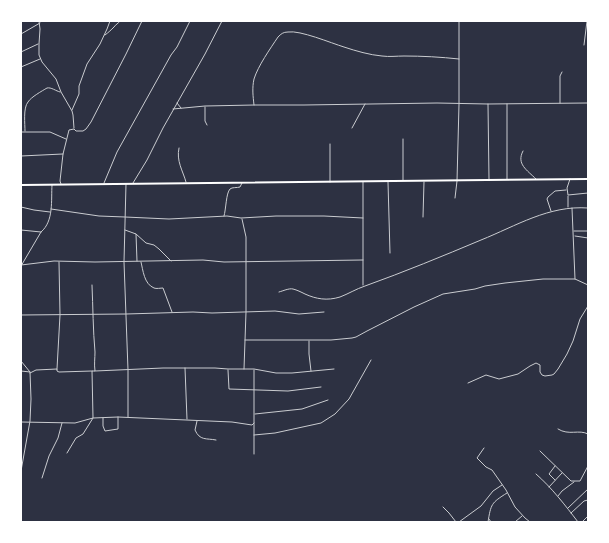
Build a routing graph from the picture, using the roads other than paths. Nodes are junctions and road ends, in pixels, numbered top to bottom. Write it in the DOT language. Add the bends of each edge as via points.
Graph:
graph roads {
  1 [pos="110,21"];
  2 [pos="120,21"];
  3 [pos="142,21"];
  4 [pos="190,21"];
  5 [pos="222,21"];
  6 [pos="459,21"];
  7 [pos="587,21"];
  8 [pos="39,22"];
  9 [pos="21,34"];
  10 [pos="105,35"];
  11 [pos="39,44"];
  12 [pos="584,45"];
  13 [pos="21,49"];
  14 [pos="22,51"];
  15 [pos="41,58"];
  16 [pos="459,59"];
  17 [pos="21,67"];
  18 [pos="562,72"];
  19 [pos="61,92"];
  20 [pos="177,102"];
  21 [pos="508,103"];
  22 [pos="560,103"];
  23 [pos="588,103"];
  24 [pos="365,104"];
  25 [pos="458,104"];
  26 [pos="488,104"];
  27 [pos="254,105"];
  28 [pos="204,106"];
  29 [pos="181,108"];
  30 [pos="173,110"];
  31 [pos="72,111"];
  32 [pos="25,114"];
  33 [pos="21,115"];
  34 [pos="207,125"];
  35 [pos="352,128"];
  36 [pos="74,129"];
  37 [pos="21,132"];
  38 [pos="25,132"];
  39 [pos="66,139"];
  40 [pos="403,139"];
  41 [pos="330,144"];
  42 [pos="179,148"];
  43 [pos="523,151"];
  44 [pos="63,154"];
  45 [pos="21,156"];
  46 [pos="536,179"];
  47 [pos="570,179"];
  48 [pos="588,179"];
  49 [pos="489,180"];
  50 [pos="507,180"];
  51 [pos="388,181"];
  52 [pos="403,181"];
  53 [pos="424,181"];
  54 [pos="457,181"];
  55 [pos="330,182"];
  56 [pos="363,182"];
  57 [pos="187,183"];
  58 [pos="242,183"];
  59 [pos="61,184"];
  60 [pos="104,184"];
  61 [pos="126,184"];
  62 [pos="133,184"];
  63 [pos="21,185"];
  64 [pos="52,185"];
  65 [pos="567,190"];
  66 [pos="588,193"];
  67 [pos="568,196"];
  68 [pos="455,198"];
  69 [pos="21,207"];
  70 [pos="568,208"];
  71 [pos="572,208"];
  72 [pos="588,208"];
  73 [pos="51,209"];
  74 [pos="551,211"];
  75 [pos="50,212"];
  76 [pos="224,216"];
  77 [pos="423,217"];
  78 [pos="125,218"];
  79 [pos="241,218"];
  80 [pos="363,218"];
  81 [pos="125,229"];
  82 [pos="21,230"];
  83 [pos="574,231"];
  84 [pos="588,231"];
  85 [pos="41,232"];
  86 [pos="136,234"];
  87 [pos="574,236"];
  88 [pos="588,238"];
  89 [pos="390,253"];
  90 [pos="363,260"];
  91 [pos="60,261"];
  92 [pos="137,261"];
  93 [pos="141,261"];
  94 [pos="171,261"];
  95 [pos="246,261"];
  96 [pos="124,262"];
  97 [pos="21,265"];
  98 [pos="575,279"];
  99 [pos="92,285"];
  100 [pos="363,286"];
  101 [pos="588,286"];
  102 [pos="278,292"];
  103 [pos="588,306"];
  104 [pos="246,312"];
  105 [pos="324,312"];
  106 [pos="172,313"];
  107 [pos="126,314"];
  108 [pos="21,315"];
  109 [pos="60,315"];
  110 [pos="94,315"];
  111 [pos="245,340"];
  112 [pos="309,340"];
  113 [pos="371,360"];
  114 [pos="21,361"];
  115 [pos="185,368"];
  116 [pos="57,369"];
  117 [pos="228,369"];
  118 [pos="254,369"];
  119 [pos="334,369"];
  120 [pos="128,370"];
  121 [pos="244,370"];
  122 [pos="21,371"];
  123 [pos="92,371"];
  124 [pos="95,371"];
  125 [pos="312,372"];
  126 [pos="30,373"];
  127 [pos="468,383"];
  128 [pos="321,387"];
  129 [pos="255,389"];
  130 [pos="328,400"];
  131 [pos="255,414"];
  132 [pos="103,417"];
  133 [pos="118,417"];
  134 [pos="93,418"];
  135 [pos="128,418"];
  136 [pos="187,420"];
  137 [pos="197,420"];
  138 [pos="21,422"];
  139 [pos="30,422"];
  140 [pos="62,422"];
  141 [pos="254,423"];
  142 [pos="251,425"];
  143 [pos="254,428"];
  144 [pos="558,429"];
  145 [pos="588,434"];
  146 [pos="254,435"];
  147 [pos="216,440"];
  148 [pos="484,448"];
  149 [pos="540,451"];
  150 [pos="67,453"];
  151 [pos="254,454"];
  152 [pos="555,466"];
  153 [pos="588,466"];
  154 [pos="21,471"];
  155 [pos="562,473"];
  156 [pos="536,474"];
  157 [pos="42,478"];
  158 [pos="555,480"];
  159 [pos="574,482"];
  160 [pos="502,484"];
  161 [pos="548,487"];
  162 [pos="588,489"];
  163 [pos="507,493"];
  164 [pos="558,496"];
  165 [pos="588,500"];
  166 [pos="443,507"];
  167 [pos="567,508"];
  168 [pos="571,513"];
  169 [pos="522,515"];
  170 [pos="588,516"];
  171 [pos="489,518"];
  172 [pos="456,522"];
  173 [pos="459,522"];
  174 [pos="488,522"];
  175 [pos="491,522"];
  176 [pos="515,522"];
  177 [pos="529,522"];
  178 [pos="542,522"];
  179 [pos="545,522"];
  180 [pos="578,522"];
  181 [pos="582,522"];
  1 -- 10 [label="street"];
  2 -- 10 [label="street"];
  3 -- 36 [label="street" via="91,122 83,131"];
  4 -- 60 [label="street" via="117,152"];
  5 -- 20 [label="street"];
  6 -- 16 [label="street"];
  7 -- 12 [label="street"];
  8 -- 9 [label="street"];
  8 -- 11 [label="street"];
  10 -- 31 [label="street" via="87,64"];
  11 -- 14 [label="street"];
  11 -- 15 [label="street"];
  13 -- 14 [label="street"];
  15 -- 17 [label="street"];
  15 -- 19 [label="street" via="56,79"];
  16 -- 25 [label="street"];
  16 -- 27 [label="street" via="377,56 303,34 281,33 259,67 254,81"];
  18 -- 22 [label="street"];
  19 -- 31 [label="street"];
  19 -- 32 [label="street" via="47,88 28,101"];
  20 -- 29 [label="street"];
  20 -- 30 [label="street"];
  21 -- 22 [label="street"];
  21 -- 26 [label="street"];
  21 -- 50 [label="street"];
  22 -- 23 [label="street"];
  24 -- 25 [label="street"];
  24 -- 27 [label="street"];
  24 -- 35 [label="street"];
  25 -- 26 [label="street"];
  25 -- 54 [label="street"];
  26 -- 49 [label="street"];
  27 -- 28 [label="street"];
  28 -- 29 [label="street"];
  28 -- 34 [label="street"];
  29 -- 30 [label="street"];
  30 -- 62 [label="street"];
  31 -- 36 [label="street"];
  32 -- 33 [label="street"];
  32 -- 38 [label="street"];
  36 -- 39 [label="street" via="69,130"];
  37 -- 38 [label="street"];
  38 -- 39 [label="street" via="50,132"];
  39 -- 44 [label="street"];
  40 -- 52 [label="street"];
  41 -- 55 [label="street"];
  42 -- 57 [label="street" via="178,162"];
  43 -- 46 [label="street" via="520,162"];
  44 -- 45 [label="street"];
  44 -- 59 [label="street"];
  46 -- 47 [label="highway"];
  46 -- 50 [label="highway"];
  47 -- 48 [label="highway"];
  47 -- 65 [label="street"];
  49 -- 50 [label="highway"];
  49 -- 54 [label="highway"];
  51 -- 52 [label="highway"];
  51 -- 56 [label="highway"];
  51 -- 89 [label="street"];
  52 -- 53 [label="highway"];
  53 -- 54 [label="highway"];
  53 -- 77 [label="street"];
  54 -- 68 [label="street"];
  55 -- 56 [label="highway"];
  55 -- 58 [label="highway"];
  56 -- 80 [label="street"];
  57 -- 58 [label="highway"];
  57 -- 62 [label="highway"];
  58 -- 76 [label="street" via="240,187 230,190"];
  59 -- 60 [label="highway"];
  59 -- 64 [label="highway"];
  60 -- 61 [label="highway"];
  61 -- 62 [label="highway"];
  61 -- 78 [label="street"];
  63 -- 64 [label="highway"];
  64 -- 73 [label="street"];
  65 -- 67 [label="street"];
  65 -- 74 [label="street" via="555,191 548,197"];
  66 -- 67 [label="street"];
  67 -- 70 [label="street"];
  69 -- 75 [label="street"];
  70 -- 71 [label="street"];
  70 -- 74 [label="street"];
  71 -- 72 [label="street"];
  71 -- 83 [label="street"];
  73 -- 75 [label="street"];
  73 -- 78 [label="street"];
  74 -- 100 [label="street" via="429,262"];
  75 -- 85 [label="street" via="46,228"];
  76 -- 78 [label="street"];
  76 -- 79 [label="street"];
  78 -- 81 [label="street"];
  79 -- 80 [label="street"];
  79 -- 95 [label="street" via="246,238"];
  80 -- 90 [label="street"];
  81 -- 86 [label="street"];
  81 -- 96 [label="street"];
  82 -- 85 [label="street"];
  83 -- 84 [label="street"];
  83 -- 87 [label="street"];
  85 -- 97 [label="street"];
  86 -- 92 [label="street"];
  86 -- 94 [label="street" via="146,243 154,245"];
  87 -- 88 [label="street"];
  87 -- 98 [label="street"];
  90 -- 95 [label="street"];
  90 -- 100 [label="street"];
  91 -- 96 [label="street"];
  91 -- 97 [label="street"];
  91 -- 109 [label="street"];
  92 -- 93 [label="street"];
  92 -- 96 [label="street"];
  93 -- 94 [label="street"];
  93 -- 106 [label="street" via="146,280 153,288 164,288"];
  94 -- 95 [label="street"];
  95 -- 104 [label="street"];
  96 -- 107 [label="street"];
  98 -- 101 [label="street"];
  98 -- 112 [label="street" via="505,283 443,294 356,337"];
  99 -- 110 [label="street"];
  100 -- 102 [label="street" via="330,300 315,298 293,289"];
  103 -- 127 [label="street" via="580,318 567,354 554,374 542,375 540,365 536,363 518,374 499,379 486,376"];
  104 -- 105 [label="street"];
  104 -- 106 [label="street"];
  104 -- 111 [label="street"];
  106 -- 107 [label="street"];
  107 -- 110 [label="street"];
  107 -- 120 [label="street"];
  108 -- 109 [label="street"];
  109 -- 110 [label="street"];
  109 -- 116 [label="street"];
  110 -- 124 [label="street"];
  111 -- 112 [label="street"];
  111 -- 121 [label="street"];
  112 -- 125 [label="street"];
  113 -- 146 [label="street" via="349,399 335,414 321,423"];
  114 -- 126 [label="street"];
  115 -- 117 [label="street"];
  115 -- 120 [label="street"];
  115 -- 136 [label="street"];
  116 -- 123 [label="street" via="59,372"];
  116 -- 126 [label="street" via="36,370"];
  117 -- 121 [label="street"];
  117 -- 129 [label="street" via="229,389"];
  118 -- 121 [label="street"];
  118 -- 125 [label="street" via="276,373"];
  118 -- 129 [label="street"];
  119 -- 125 [label="street"];
  120 -- 124 [label="street"];
  120 -- 135 [label="street"];
  122 -- 126 [label="street"];
  123 -- 124 [label="street"];
  123 -- 134 [label="street"];
  126 -- 139 [label="street"];
  128 -- 129 [label="street" via="288,391"];
  129 -- 131 [label="street"];
  130 -- 131 [label="street" via="302,409"];
  131 -- 141 [label="street"];
  132 -- 133 [label="street"];
  132 -- 133 [label="street" via="105,431 118,429"];
  132 -- 134 [label="street"];
  133 -- 135 [label="street"];
  134 -- 140 [label="street" via="76,423"];
  134 -- 150 [label="street"];
  135 -- 136 [label="street"];
  136 -- 137 [label="street"];
  137 -- 142 [label="street"];
  137 -- 147 [label="street" via="194,428 196,433 201,438"];
  138 -- 139 [label="street"];
  139 -- 140 [label="street"];
  139 -- 154 [label="street"];
  140 -- 157 [label="street"];
  141 -- 142 [label="street"];
  141 -- 143 [label="street"];
  142 -- 143 [label="street"];
  143 -- 146 [label="street"];
  144 -- 145 [label="street"];
  146 -- 151 [label="street"];
  148 -- 160 [label="street" via="477,458 492,470"];
  149 -- 152 [label="street"];
  152 -- 155 [label="street"];
  152 -- 158 [label="street" via="549,474"];
  153 -- 159 [label="street" via="580,481"];
  155 -- 158 [label="street"];
  155 -- 159 [label="street"];
  156 -- 161 [label="street"];
  158 -- 161 [label="street"];
  159 -- 164 [label="street"];
  160 -- 163 [label="street"];
  160 -- 173 [label="street" via="481,506"];
  161 -- 164 [label="street"];
  162 -- 167 [label="street"];
  163 -- 169 [label="street"];
  163 -- 171 [label="street" via="491,506"];
  164 -- 167 [label="street"];
  165 -- 168 [label="street"];
  166 -- 172 [label="street"];
  167 -- 168 [label="street"];
  168 -- 180 [label="street"];
  169 -- 176 [label="street"];
  169 -- 177 [label="street"];
  170 -- 181 [label="street"];
  171 -- 174 [label="street"];
  171 -- 175 [label="street"];
  178 -- 179 [label="street"];
}
